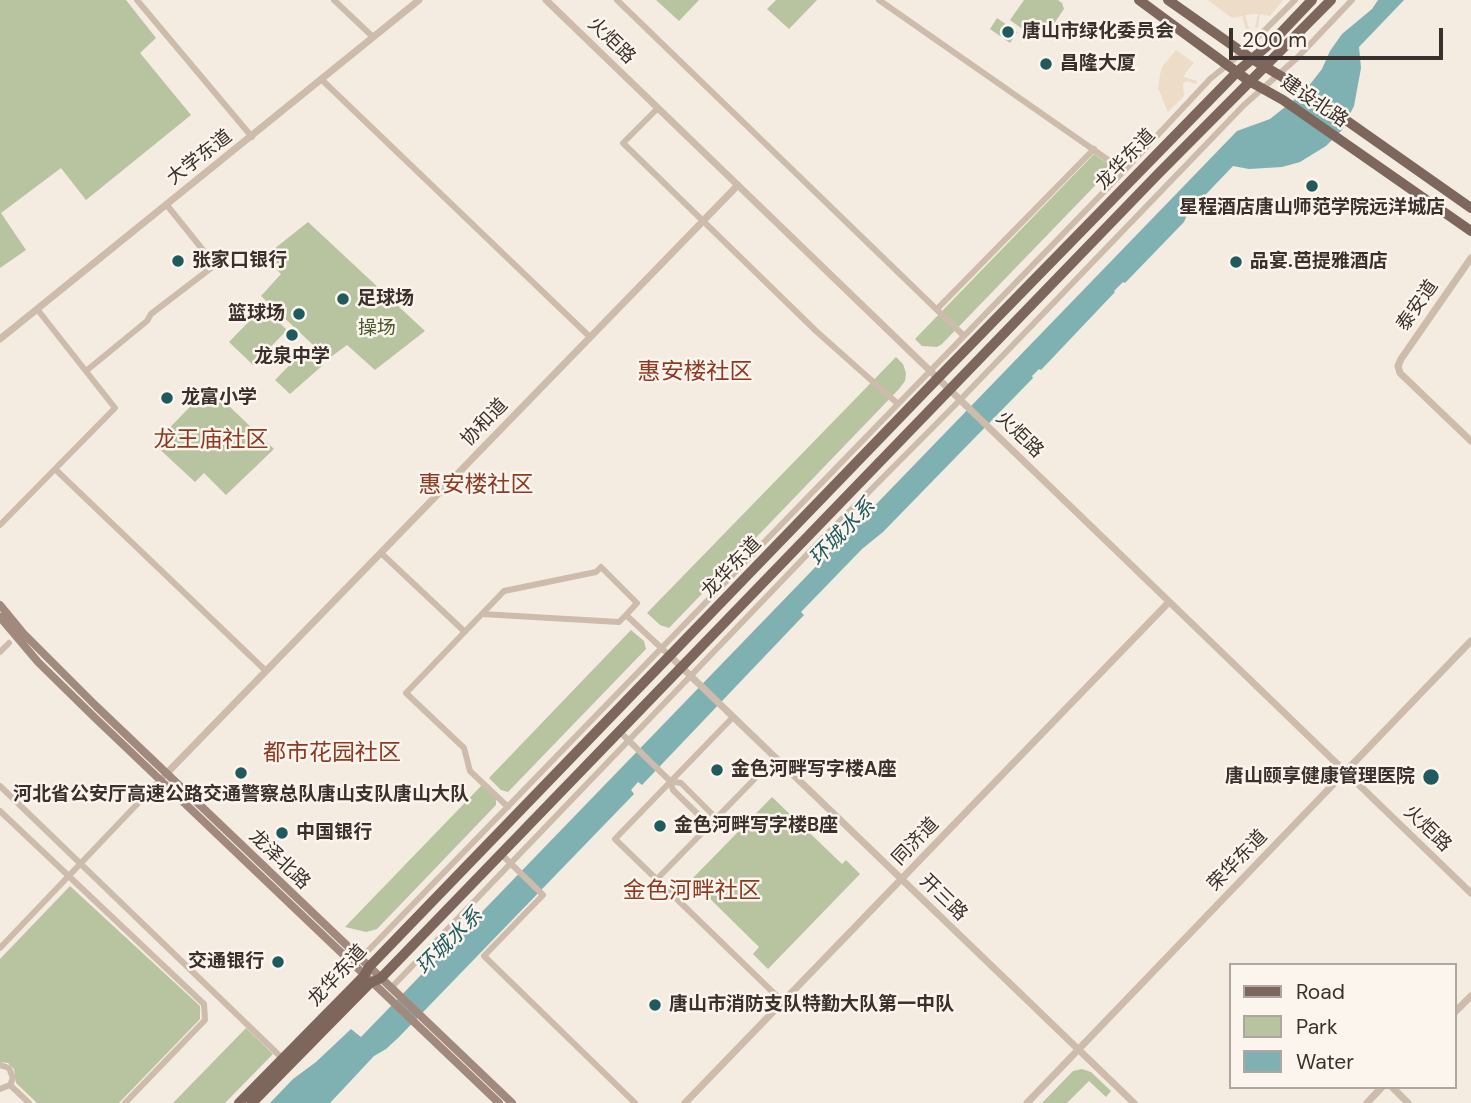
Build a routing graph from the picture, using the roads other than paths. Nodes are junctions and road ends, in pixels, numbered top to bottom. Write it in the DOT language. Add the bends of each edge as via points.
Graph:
graph roads {
  1 [pos="137,0"];
  2 [pos="334,0"];
  3 [pos="419,0"];
  4 [pos="546,0"];
  5 [pos="617,0"];
  6 [pos="879,0"];
  7 [pos="1139,0"];
  8 [pos="1168,0"];
  9 [pos="1295,0"];
  10 [pos="1312,0"];
  11 [pos="1331,0"];
  12 [pos="1352,0"];
  13 [pos="373,37"];
  14 [pos="1242,52"];
  15 [pos="1252,59"];
  16 [pos="1265,67"];
  17 [pos="1233,68"];
  18 [pos="1278,75"];
  19 [pos="321,79"];
  20 [pos="1249,80"];
  21 [pos="1262,88"];
  22 [pos="658,108"];
  23 [pos="252,137"];
  24 [pos="1094,149"];
  25 [pos="1124,171"];
  26 [pos="738,185"];
  27 [pos="166,204"];
  28 [pos="1471,208"];
  29 [pos="703,221"];
  30 [pos="1471,231"];
  31 [pos="1471,258"];
  32 [pos="37,309"];
  33 [pos="937,309"];
  34 [pos="964,336"];
  35 [pos="590,337"];
  36 [pos="0,339"];
  37 [pos="86,371"];
  38 [pos="934,375"];
  39 [pos="949,389"];
  40 [pos="960,400"];
  41 [pos="898,404"];
  42 [pos="1471,441"];
  43 [pos="55,469"];
  44 [pos="0,525"];
  45 [pos="381,553"];
  46 [pos="1169,602"];
  47 [pos="0,605"];
  48 [pos="482,614"];
  49 [pos="626,615"];
  50 [pos="0,617"];
  51 [pos="465,632"];
  52 [pos="1471,641"];
  53 [pos="9,643"];
  54 [pos="662,649"];
  55 [pos="0,652"];
  56 [pos="671,657"];
  57 [pos="681,667"];
  58 [pos="266,671"];
  59 [pos="692,677"];
  60 [pos="733,717"];
  61 [pos="619,731"];
  62 [pos="630,741"];
  63 [pos="775,758"];
  64 [pos="1346,772"];
  65 [pos="163,777"];
  66 [pos="670,781"];
  67 [pos="0,786"];
  68 [pos="508,807"];
  69 [pos="0,811"];
  70 [pos="716,818"];
  71 [pos="709,825"];
  72 [pos="500,853"];
  73 [pos="80,863"];
  74 [pos="514,867"];
  75 [pos="68,877"];
  76 [pos="657,879"];
  77 [pos="902,880"];
  78 [pos="1471,893"];
  79 [pos="0,948"];
  80 [pos="360,959"];
  81 [pos="368,975"];
  82 [pos="381,978"];
  83 [pos="393,995"];
  84 [pos="1471,996"];
  85 [pos="783,1002"];
  86 [pos="1457,1010"];
  87 [pos="419,1022"];
  88 [pos="1079,1050"];
  89 [pos="283,1059"];
  90 [pos="0,1065"];
  91 [pos="10,1085"];
  92 [pos="0,1089"];
  93 [pos="1380,1089"];
  94 [pos="1394,1089"];
  95 [pos="29,1103"];
  96 [pos="125,1103"];
  97 [pos="239,1103"];
  98 [pos="252,1103"];
  99 [pos="499,1103"];
  100 [pos="512,1103"];
  101 [pos="635,1103"];
  102 [pos="685,1103"];
  103 [pos="1027,1103"];
  104 [pos="1134,1103"];
  105 [pos="1367,1103"];
  106 [pos="1408,1103"];
  1 -- 23 [label="street"];
  2 -- 13 [label="street"];
  3 -- 13 [label="street, 大学东道"];
  4 -- 22 [label="street, 火炬路"];
  5 -- 33 [label="street"];
  6 -- 24 [label="street"];
  7 -- 17 [label="main road, 建设北路"];
  8 -- 14 [label="main road, 建设北路"];
  9 -- 14 [label="street"];
  10 -- 15 [label="main road, 龙华东道"];
  11 -- 16 [label="main road, 龙华东道"];
  12 -- 18 [label="street"];
  13 -- 19 [label="street, 大学东道"];
  14 -- 15 [label="main road, 建设北路"];
  14 -- 17 [label="street"];
  15 -- 16 [label="main road, 建设北路"];
  15 -- 17 [label="main road, 龙华东道"];
  16 -- 18 [label="main road, 建设北路"];
  16 -- 20 [label="main road, 龙华东道"];
  17 -- 20 [label="main road, 建设北路"];
  17 -- 25 [label="street" via="1210,79"];
  17 -- 38 [label="main road, 龙华东道"];
  18 -- 21 [label="street"];
  18 -- 28 [label="main road, 建设北路"];
  19 -- 23 [label="street, 大学东道"];
  19 -- 35 [label="street"];
  20 -- 21 [label="main road, 建设北路"];
  20 -- 39 [label="main road, 龙华东道"];
  21 -- 30 [label="main road, 建设北路"];
  21 -- 40 [label="street"];
  22 -- 26 [label="street, 火炬路"];
  22 -- 29 [label="street" via="623,143"];
  23 -- 27 [label="street, 大学东道"];
  24 -- 25 [label="street"];
  24 -- 33 [label="street"];
  25 -- 34 [label="street"];
  26 -- 29 [label="street, 协和道"];
  26 -- 38 [label="street, 火炬路"];
  27 -- 32 [label="street, 大学东道"];
  27 -- 37 [label="street" via="215,265"];
  29 -- 35 [label="street, 协和道"];
  29 -- 41 [label="street"];
  31 -- 42 [label="street, 泰安道" via="1398,366"];
  32 -- 36 [label="street, 大学东道"];
  32 -- 37 [label="street"];
  33 -- 34 [label="street"];
  34 -- 38 [label="street"];
  35 -- 45 [label="street, 协和道"];
  37 -- 43 [label="street" via="115,408"];
  38 -- 39 [label="street, 火炬路"];
  38 -- 41 [label="street"];
  38 -- 56 [label="main road, 龙华东道"];
  39 -- 40 [label="street, 火炬路"];
  39 -- 57 [label="main road, 龙华东道"];
  40 -- 46 [label="street, 火炬路"];
  40 -- 59 [label="street"];
  41 -- 54 [label="street"];
  43 -- 44 [label="street"];
  43 -- 58 [label="street"];
  45 -- 51 [label="street"];
  45 -- 58 [label="street, 协和道"];
  46 -- 64 [label="street, 火炬路"];
  46 -- 77 [label="street, 同济道"];
  47 -- 65 [label="main road, 龙泽北路"];
  48 -- 49 [label="street" via="619,622"];
  48 -- 49 [label="street" via="504,591 596,572 601,567 638,603"];
  48 -- 51 [label="street"];
  49 -- 54 [label="street"];
  50 -- 65 [label="main road, 龙泽北路" via="38,662"];
  51 -- 68 [label="street" via="406,694 464,748 470,771"];
  52 -- 64 [label="street, 荣华东道"];
  53 -- 55 [label="street"];
  54 -- 56 [label="street"];
  54 -- 68 [label="street"];
  56 -- 57 [label="street, 开三路"];
  56 -- 81 [label="main road, 龙华东道"];
  57 -- 59 [label="street, 开三路"];
  57 -- 61 [label="main road, 龙华东道"];
  58 -- 65 [label="street, 协和道"];
  59 -- 60 [label="street, 开三路"];
  59 -- 62 [label="street"];
  60 -- 63 [label="street, 开三路"];
  60 -- 66 [label="street"];
  61 -- 62 [label="street"];
  61 -- 72 [label="main road, 龙华东道"];
  62 -- 66 [label="street"];
  62 -- 74 [label="street"];
  63 -- 70 [label="street"];
  63 -- 77 [label="street, 开三路"];
  64 -- 78 [label="street, 火炬路"];
  64 -- 88 [label="street, 荣华东道"];
  65 -- 73 [label="street"];
  65 -- 80 [label="main road, 龙泽北路"];
  65 -- 81 [label="main road, 龙泽北路"];
  66 -- 70 [label="street" via="681,783"];
  66 -- 71 [label="street" via="673,790"];
  66 -- 76 [label="street" via="614,839"];
  67 -- 73 [label="street"];
  68 -- 80 [label="street"];
  69 -- 75 [label="street"];
  70 -- 71 [label="street"];
  71 -- 76 [label="street"];
  72 -- 74 [label="street"];
  72 -- 82 [label="main road, 龙华东道"];
  73 -- 75 [label="street"];
  73 -- 89 [label="street"];
  74 -- 83 [label="street"];
  74 -- 101 [label="street" via="543,895 484,956"];
  75 -- 79 [label="street"];
  75 -- 96 [label="street" via="204,1004 205,1020"];
  76 -- 85 [label="street"];
  77 -- 85 [label="street, 同济道"];
  77 -- 88 [label="street, 开三路"];
  80 -- 81 [label="main road, 龙泽北路"];
  81 -- 82 [label="main road, 龙华东道"];
  81 -- 83 [label="main road, 龙泽北路"];
  81 -- 89 [label="main road, 龙华东道"];
  81 -- 98 [label="main road, 龙华东道"];
  82 -- 83 [label="main road, 龙泽北路"];
  83 -- 87 [label="main road, 龙泽北路"];
  84 -- 86 [label="street"];
  85 -- 102 [label="street, 同济道"];
  87 -- 99 [label="main road, 龙泽北路"];
  87 -- 100 [label="main road, 龙泽北路"];
  88 -- 103 [label="street, 荣华东道"];
  88 -- 104 [label="street, 开三路"];
  89 -- 97 [label="main road, 龙华东道"];
  90 -- 91 [label="street" via="12,1071"];
  91 -- 92 [label="street"];
  91 -- 95 [label="street"];
  93 -- 105 [label="street"];
  94 -- 106 [label="street"];
}
